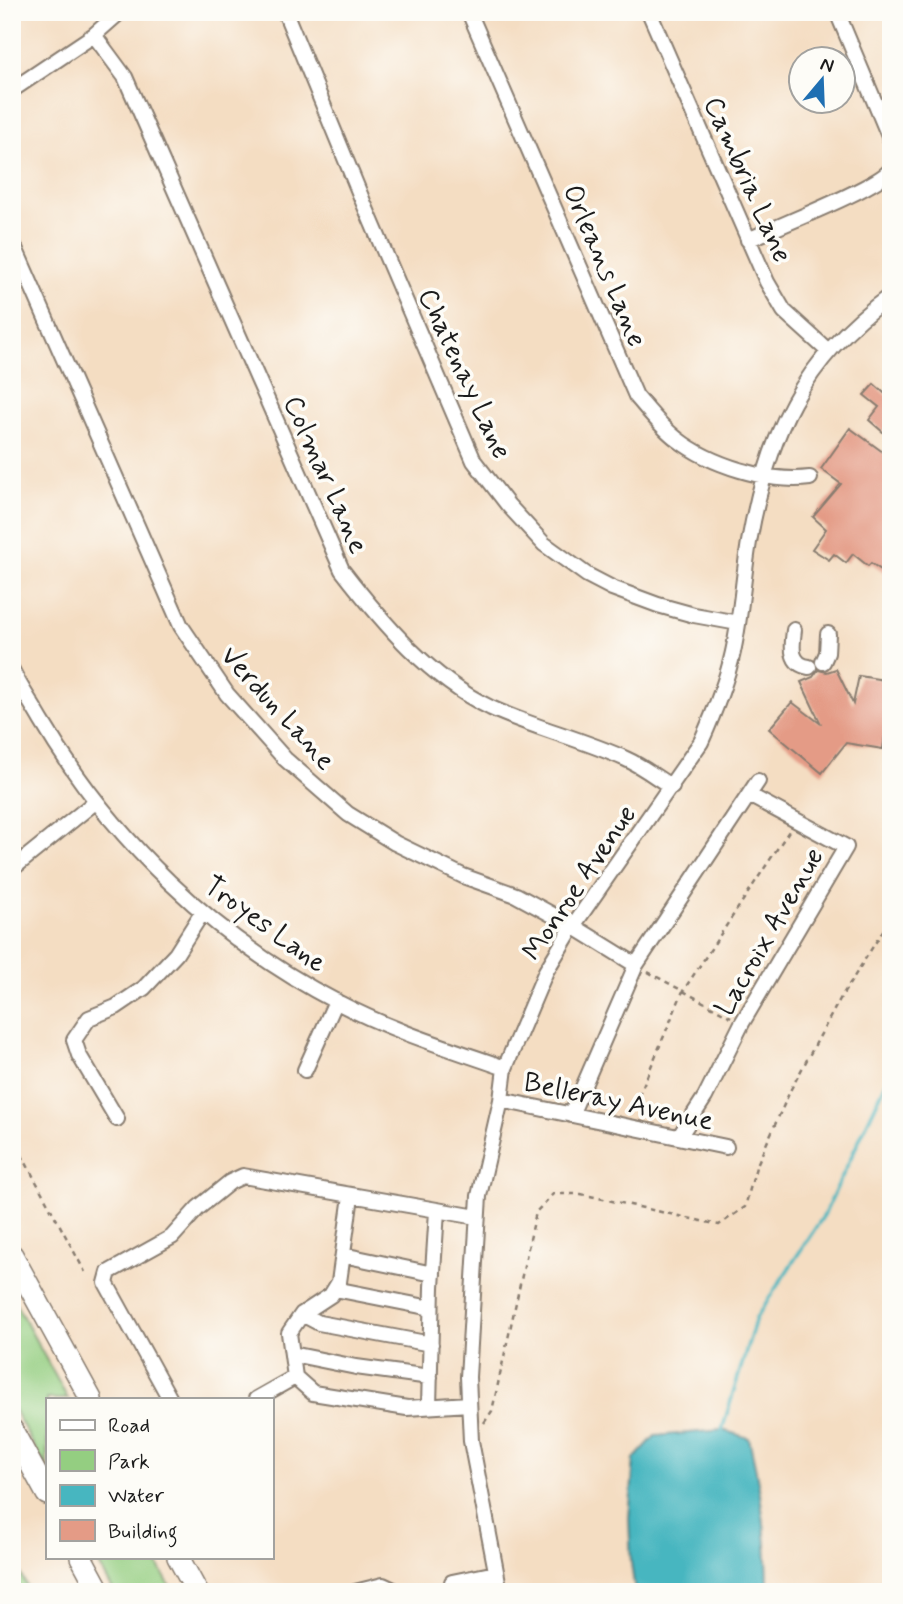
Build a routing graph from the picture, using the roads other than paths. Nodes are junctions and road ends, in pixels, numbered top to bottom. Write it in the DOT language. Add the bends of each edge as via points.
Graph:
graph roads {
  1 [pos="120,12"];
  2 [pos="285,12"];
  3 [pos="469,12"];
  4 [pos="649,12"];
  5 [pos="837,12"];
  6 [pos="94,35"];
  7 [pos="12,90"];
  8 [pos="891,141"];
  9 [pos="891,169"];
  10 [pos="748,240"];
  11 [pos="12,241"];
  12 [pos="891,295"];
  13 [pos="827,350"];
  14 [pos="764,477"];
  15 [pos="810,478"];
  16 [pos="738,623"];
  17 [pos="794,630"];
  18 [pos="828,634"];
  19 [pos="13,673"];
  20 [pos="758,781"];
  21 [pos="671,788"];
  22 [pos="749,795"];
  23 [pos="95,803"];
  24 [pos="12,869"];
  25 [pos="202,913"];
  26 [pos="573,926"];
  27 [pos="636,965"];
  28 [pos="336,1001"];
  29 [pos="505,1068"];
  30 [pos="305,1070"];
  31 [pos="501,1100"];
  32 [pos="571,1115"];
  33 [pos="117,1119"];
  34 [pos="679,1137"];
  35 [pos="726,1147"];
  36 [pos="351,1196"];
  37 [pos="437,1211"];
  38 [pos="477,1217"];
  39 [pos="12,1255"];
  40 [pos="343,1255"];
  41 [pos="433,1274"];
  42 [pos="335,1289"];
  43 [pos="431,1308"];
  44 [pos="302,1314"];
  45 [pos="431,1344"];
  46 [pos="292,1354"];
  47 [pos="295,1377"];
  48 [pos="430,1377"];
  49 [pos="90,1398"];
  50 [pos="169,1398"];
  51 [pos="258,1398"];
  52 [pos="469,1404"];
  53 [pos="429,1406"];
  54 [pos="12,1430"];
  55 [pos="46,1492"];
  56 [pos="82,1558"];
  57 [pos="178,1558"];
  58 [pos="496,1573"];
  59 [pos="100,1592"];
  60 [pos="197,1592"];
  61 [pos="355,1592"];
  62 [pos="398,1592"];
  63 [pos="454,1592"];
  64 [pos="500,1592"];
  1 -- 6 [label="street"];
  2 -- 16 [label="street, Chatenay Lane" via="474,461 544,544 587,575 659,605"];
  3 -- 14 [label="street, Orleans Lane" via="636,396 678,440 719,463"];
  4 -- 10 [label="street, Cambria Lane"];
  5 -- 8 [label="street"];
  6 -- 7 [label="street"];
  6 -- 21 [label="street, Colmar Lane" via="125,78 342,570 383,622 452,683 488,706 629,760"];
  9 -- 10 [label="street" via="864,188"];
  10 -- 13 [label="street, Cambria Lane" via="784,311"];
  11 -- 26 [label="street, Verdun Lane" via="181,626 227,694 285,759 348,814 395,843 516,895"];
  12 -- 13 [label="street, Monroe Avenue"];
  13 -- 14 [label="street, Monroe Avenue" via="783,421"];
  14 -- 15 [label="street, Orleans Lane"];
  14 -- 16 [label="street, Monroe Avenue" via="749,541"];
  16 -- 21 [label="street, Monroe Avenue" via="714,712 701,743"];
  17 -- 18 [label="street" via="792,649 800,665 816,665 827,653"];
  19 -- 23 [label="street, Troyes Lane"];
  20 -- 22 [label="street"];
  21 -- 26 [label="street, Monroe Avenue"];
  22 -- 27 [label="street"];
  22 -- 34 [label="street, Lacroix Avenue" via="846,847"];
  23 -- 24 [label="street"];
  23 -- 25 [label="street, Troyes Lane"];
  25 -- 28 [label="street, Troyes Lane" via="273,964"];
  25 -- 33 [label="street" via="176,954 144,988 89,1018 74,1040"];
  26 -- 27 [label="street, Verdun Lane"];
  26 -- 29 [label="street, Monroe Avenue" via="546,971"];
  27 -- 32 [label="street"];
  28 -- 29 [label="street, Troyes Lane" via="384,1025"];
  28 -- 30 [label="street"];
  29 -- 31 [label="street, Monroe Avenue"];
  31 -- 32 [label="street, Belleray Avenue"];
  31 -- 38 [label="street, Monroe Avenue"];
  32 -- 34 [label="street, Belleray Avenue"];
  34 -- 35 [label="street, Belleray Avenue"];
  36 -- 37 [label="street"];
  36 -- 40 [label="street"];
  36 -- 50 [label="street" via="243,1176 198,1208 172,1237 109,1272 106,1283"];
  37 -- 38 [label="street"];
  37 -- 41 [label="street"];
  38 -- 52 [label="street, Monroe Avenue"];
  39 -- 49 [label="highway"];
  40 -- 41 [label="street"];
  40 -- 42 [label="street"];
  41 -- 43 [label="street"];
  42 -- 43 [label="street"];
  42 -- 44 [label="street"];
  43 -- 45 [label="street"];
  44 -- 45 [label="street" via="319,1323"];
  44 -- 46 [label="street" via="289,1333"];
  45 -- 48 [label="street"];
  46 -- 47 [label="street"];
  46 -- 48 [label="street"];
  47 -- 51 [label="street"];
  47 -- 53 [label="street" via="313,1393 407,1408"];
  48 -- 53 [label="street"];
  52 -- 53 [label="street"];
  52 -- 58 [label="street, Monroe Avenue" via="471,1441"];
  54 -- 55 [label="highway"];
  56 -- 59 [label="highway"];
  57 -- 60 [label="highway"];
  58 -- 63 [label="street" via="452,1582"];
  58 -- 64 [label="street, Monroe Avenue"];
  61 -- 62 [label="street" via="383,1585"];
}
